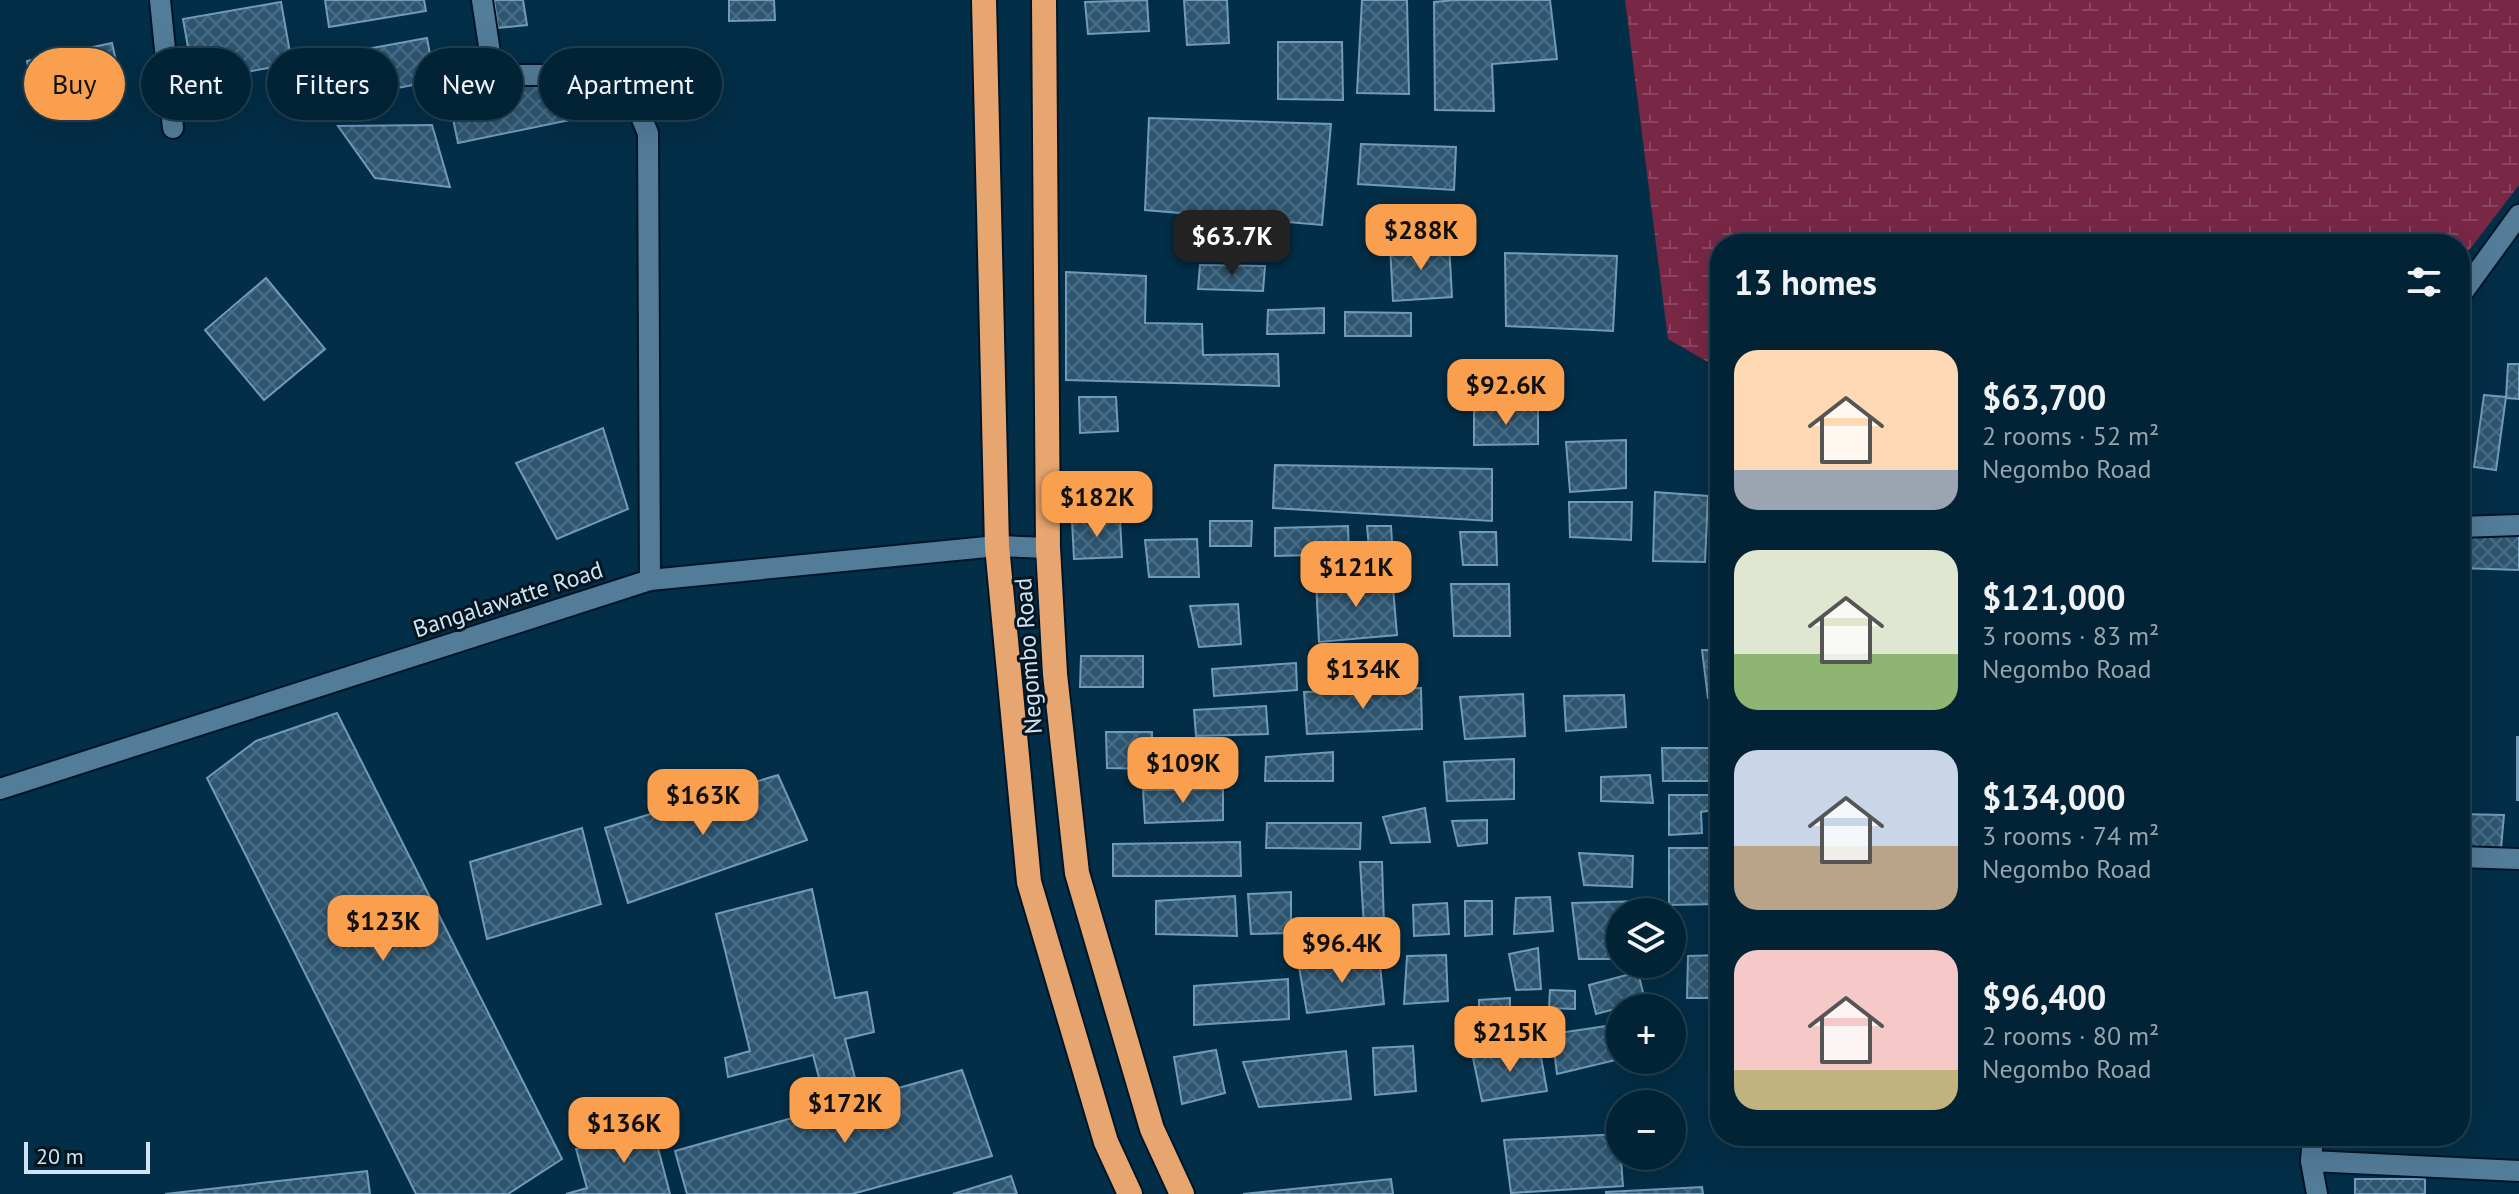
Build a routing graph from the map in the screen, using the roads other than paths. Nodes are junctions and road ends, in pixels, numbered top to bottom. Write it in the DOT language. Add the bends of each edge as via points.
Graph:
graph roads {
  1 [pos="160,0"];
  2 [pos="482,0"];
  3 [pos="984,0"];
  4 [pos="1044,0"];
  5 [pos="173,128"];
  6 [pos="2519,215"];
  7 [pos="2470,282"];
  8 [pos="2519,525"];
  9 [pos="2470,527"];
  10 [pos="997,546"];
  11 [pos="1048,548"];
  12 [pos="650,580"];
  13 [pos="4,782"];
  14 [pos="2470,857"];
  15 [pos="2519,859"];
  16 [pos="2312,1146"];
  17 [pos="2311,1161"];
  18 [pos="2519,1171"];
  19 [pos="1130,1194"];
  20 [pos="1182,1194"];
  21 [pos="2317,1194"];
  1 -- 5 [label="street"];
  2 -- 12 [label="street" via="491,59 514,75 603,75 629,89 648,133"];
  3 -- 10 [label="highway, Negombo Road"];
  4 -- 11 [label="highway, Negombo Road"];
  6 -- 7 [label="street"];
  8 -- 9 [label="street"];
  10 -- 11 [label="street, Bangalawatte Road"];
  10 -- 12 [label="street, Bangalawatte Road"];
  10 -- 19 [label="highway, Negombo Road" via="1029,882 1106,1142"];
  11 -- 20 [label="highway, Negombo Road" via="1055,674 1077,873 1152,1129"];
  12 -- 13 [label="street, Bangalawatte Road"];
  14 -- 15 [label="street"];
  16 -- 17 [label="street"];
  17 -- 18 [label="street"];
  17 -- 21 [label="street"];
}
